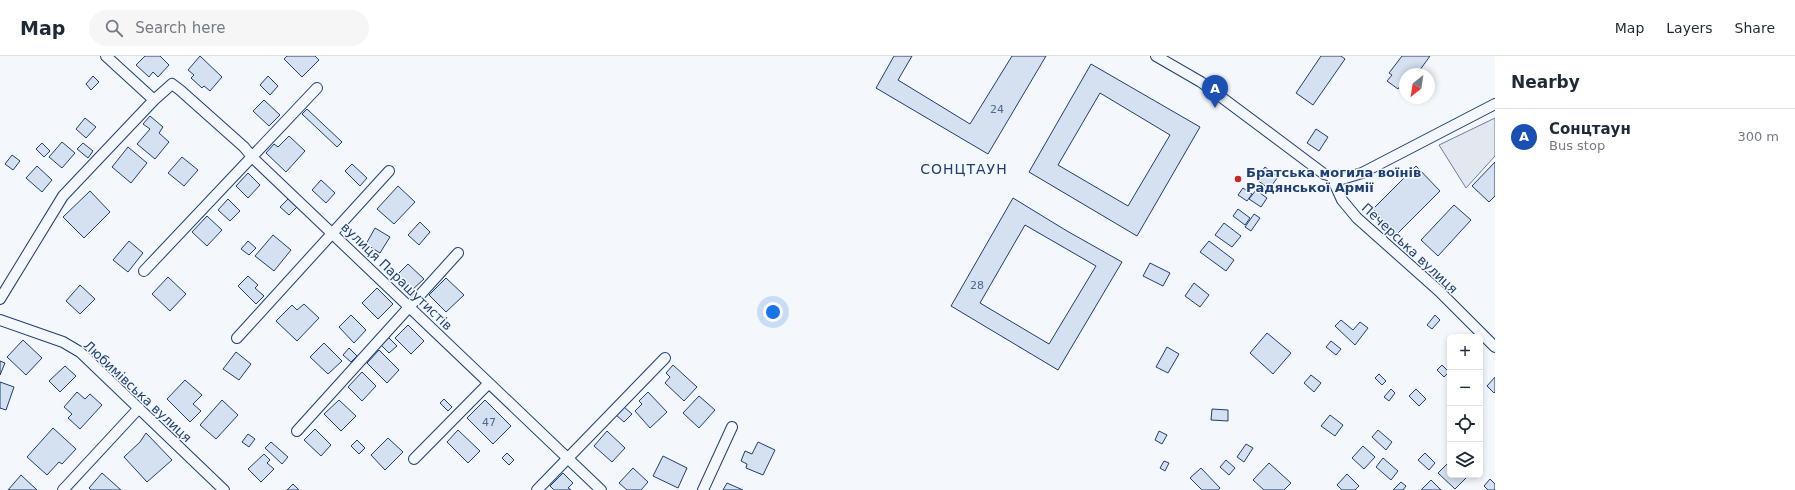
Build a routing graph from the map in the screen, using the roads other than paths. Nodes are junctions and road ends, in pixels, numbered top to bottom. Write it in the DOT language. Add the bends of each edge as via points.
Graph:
graph roads {
  1 [pos="106,56"];
  2 [pos="1156,56"];
  3 [pos="317,88"];
  4 [pos="154,100"];
  5 [pos="1495,104"];
  6 [pos="253,158"];
  7 [pos="389,171"];
  8 [pos="1332,178"];
  9 [pos="332,232"];
  10 [pos="458,253"];
  11 [pos="144,271"];
  12 [pos="0,299"];
  13 [pos="410,307"];
  14 [pos="0,320"];
  15 [pos="237,338"];
  16 [pos="1495,347"];
  17 [pos="665,358"];
  18 [pos="489,383"];
  19 [pos="139,408"];
  20 [pos="732,426"];
  21 [pos="297,431"];
  22 [pos="414,459"];
  23 [pos="569,459"];
  24 [pos="63,490"];
  25 [pos="224,490"];
  26 [pos="537,490"];
  27 [pos="601,490"];
  28 [pos="703,490"];
  1 -- 4 [label="street"];
  2 -- 8 [label="street" via="1201,82"];
  3 -- 6 [label="street"];
  4 -- 6 [label="street, вулиця Парашутистів" via="172,84 244,147"];
  4 -- 12 [label="street" via="63,196"];
  5 -- 8 [label="street" via="1362,173 1342,179"];
  6 -- 9 [label="street, вулиця Парашутистів"];
  6 -- 11 [label="street"];
  7 -- 9 [label="street"];
  8 -- 16 [label="street, Печерська вулиця" via="1342,200 1357,218 1439,291"];
  9 -- 13 [label="street, вулиця Парашутистів"];
  9 -- 15 [label="street"];
  10 -- 13 [label="street"];
  13 -- 18 [label="street, вулиця Парашутистів"];
  13 -- 21 [label="street"];
  14 -- 19 [label="street, Любимівська вулиця" via="63,342 80,352"];
  17 -- 23 [label="street"];
  18 -- 22 [label="street"];
  18 -- 23 [label="street, вулиця Парашутистів"];
  19 -- 24 [label="street"];
  19 -- 25 [label="street, Любимівська вулиця"];
  20 -- 28 [label="street"];
  23 -- 26 [label="street"];
  23 -- 27 [label="street, вулиця Парашутистів"];
}
